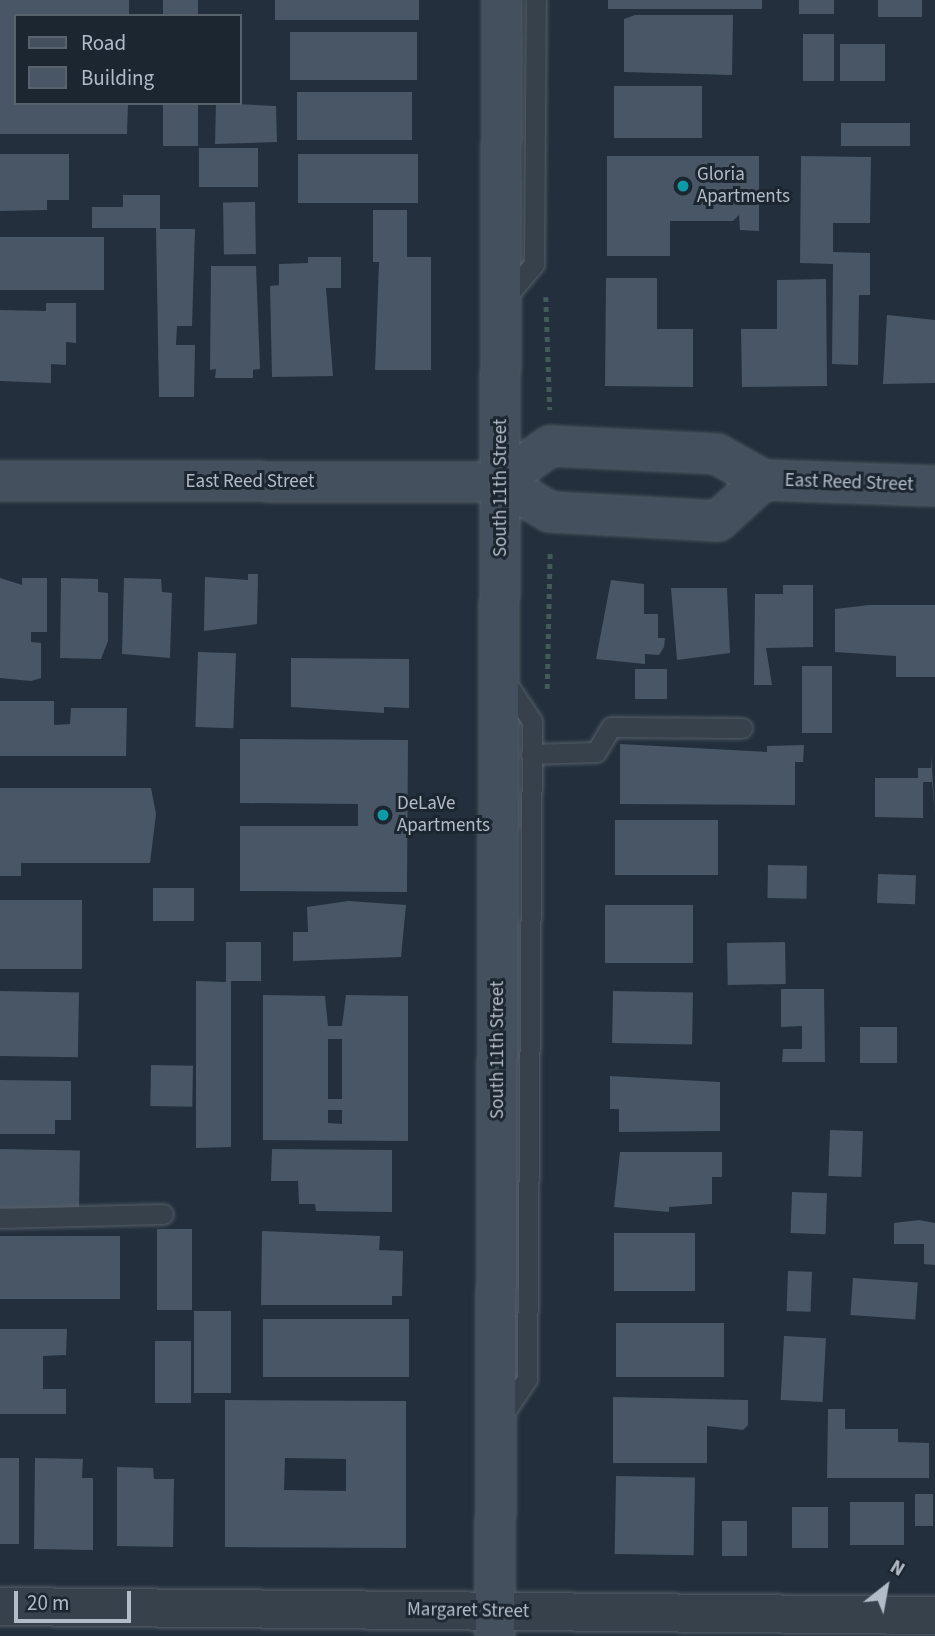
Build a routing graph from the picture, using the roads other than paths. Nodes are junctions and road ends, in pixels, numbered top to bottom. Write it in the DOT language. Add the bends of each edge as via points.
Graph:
graph roads {
  1 [pos="502,0"];
  2 [pos="536,0"];
  3 [pos="502,302"];
  4 [pos="763,480"];
  5 [pos="0,481"];
  6 [pos="500,482"];
  7 [pos="935,486"];
  8 [pos="500,674"];
  9 [pos="742,728"];
  10 [pos="531,754"];
  11 [pos="163,1214"];
  12 [pos="0,1217"];
  13 [pos="496,1426"];
  14 [pos="0,1606"];
  15 [pos="935,1615"];
  16 [pos="496,1623"];
  1 -- 3 [label="main road, South 11th Street"];
  2 -- 3 [label="lane" via="534,264"];
  3 -- 6 [label="main road, South 11th Street"];
  4 -- 6 [label="main road, East Reed Street" via="717,454 550,446"];
  4 -- 6 [label="main road, East Reed Street" via="718,521 550,512"];
  4 -- 7 [label="main road, East Reed Street"];
  5 -- 6 [label="main road, East Reed Street"];
  6 -- 8 [label="main road, South 11th Street"];
  8 -- 10 [label="lane, South 11th Street" via="532,721"];
  8 -- 13 [label="main road, South 11th Street"];
  9 -- 10 [label="lane" via="611,727 596,752"];
  10 -- 13 [label="lane, South 11th Street" via="527,1379"];
  11 -- 12 [label="lane"];
  13 -- 16 [label="main road, South 11th Street"];
  14 -- 16 [label="street, Margaret Street"];
  15 -- 16 [label="street, Margaret Street"];
}
